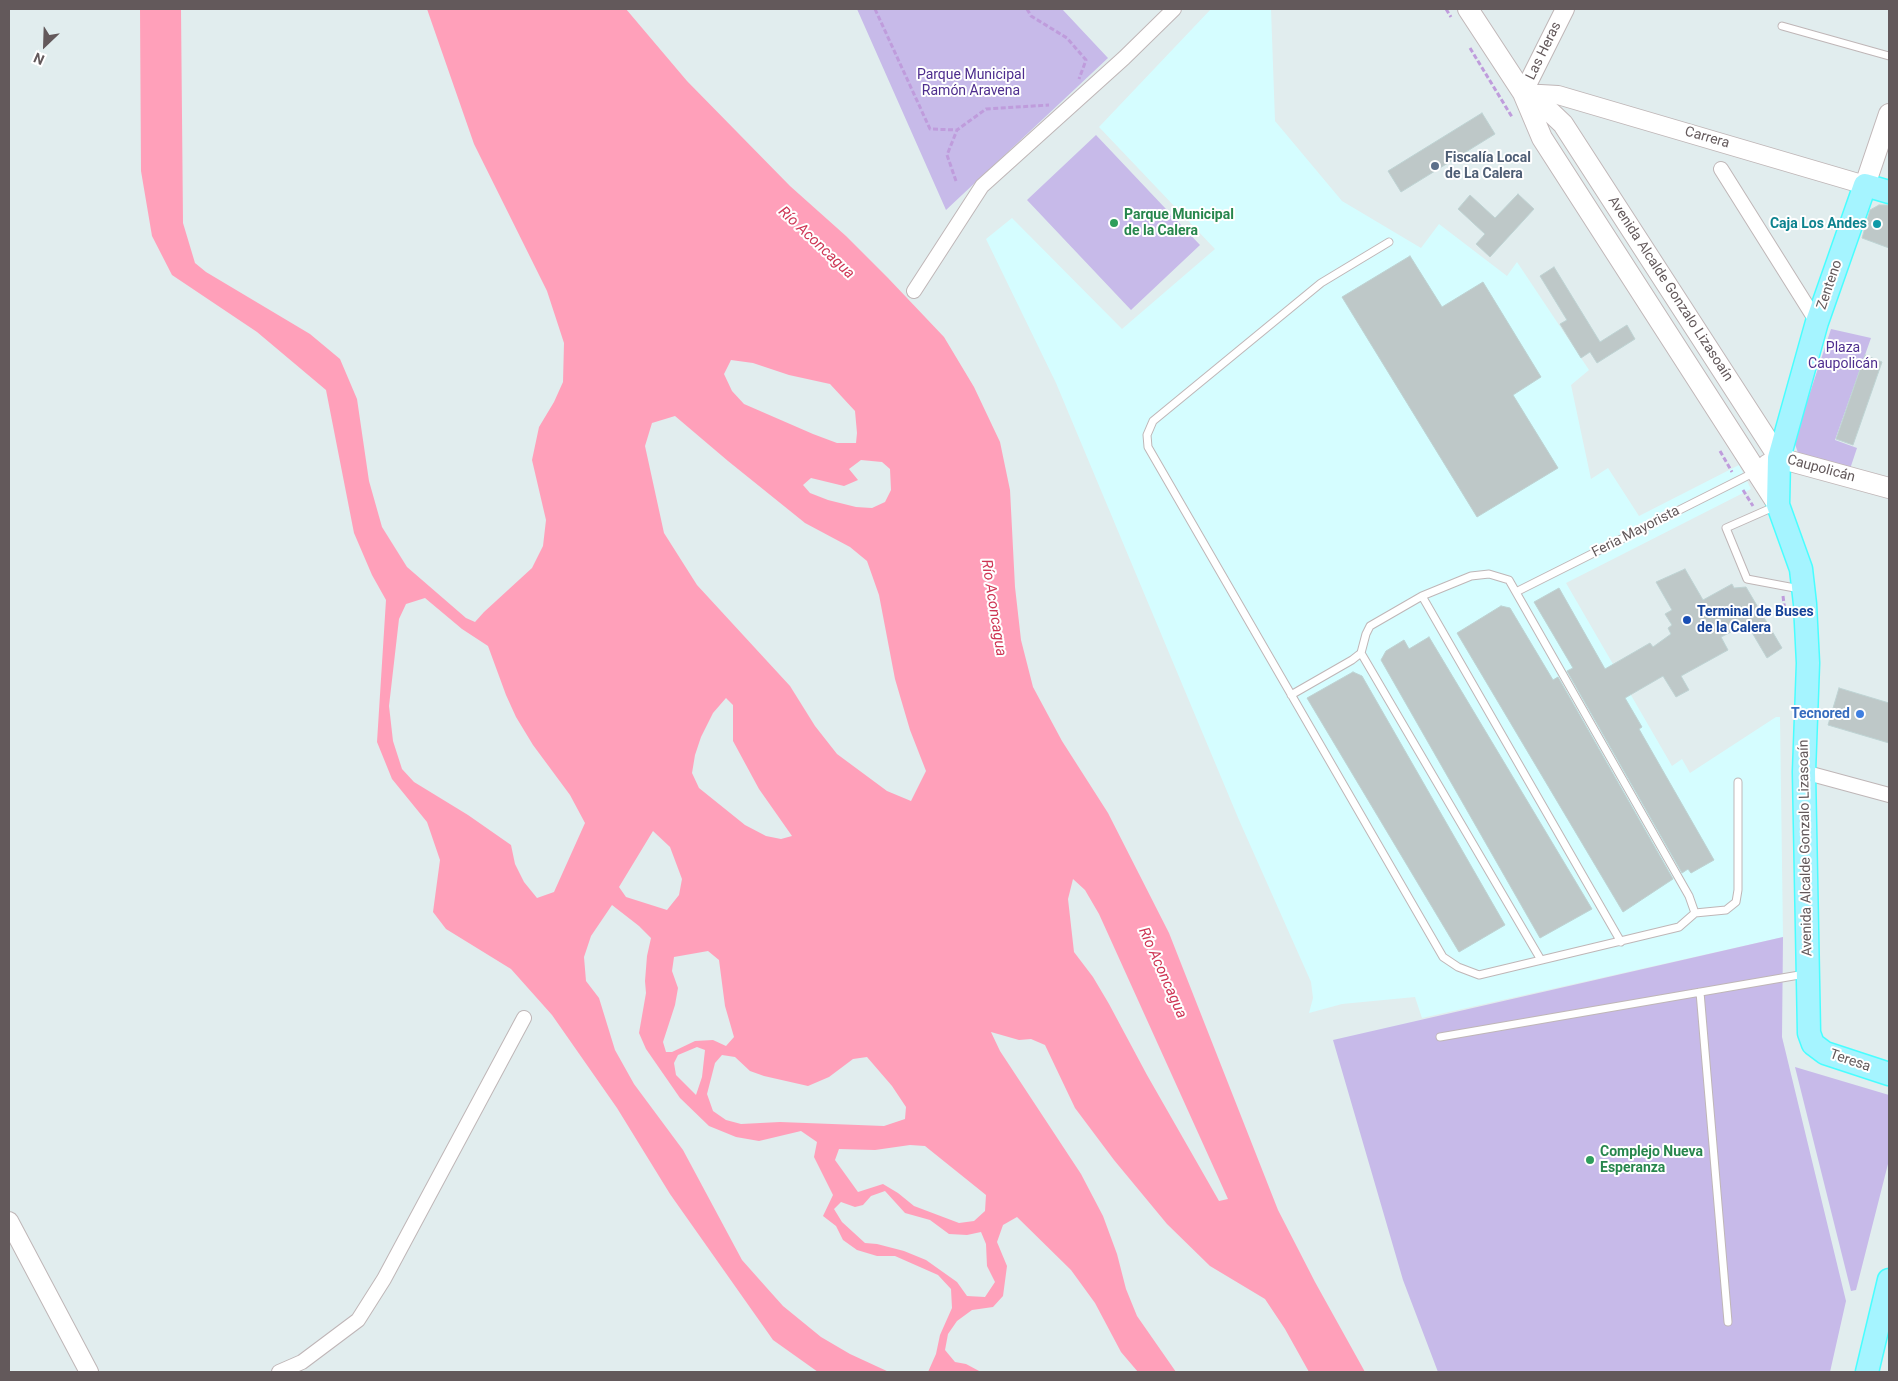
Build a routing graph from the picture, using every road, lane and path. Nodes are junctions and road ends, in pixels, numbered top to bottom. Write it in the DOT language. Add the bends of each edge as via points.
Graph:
graph roads {
  1 [pos="875,9"];
  2 [pos="1027,9"];
  3 [pos="1174,9"];
  4 [pos="1446,9"];
  5 [pos="1468,9"];
  6 [pos="1565,9"];
  7 [pos="1456,25"];
  8 [pos="1782,26"];
  9 [pos="1466,41"];
  10 [pos="1889,56"];
  11 [pos="1077,86"];
  12 [pos="1523,93"];
  13 [pos="1054,101"];
  14 [pos="1889,114"];
  15 [pos="1515,121"];
  16 [pos="957,130"];
  17 [pos="1721,169"];
  18 [pos="956,181"];
  19 [pos="1865,185"];
  20 [pos="1889,192"];
  21 [pos="1389,242"];
  22 [pos="914,291"];
  23 [pos="1817,322"];
  24 [pos="1717,446"];
  25 [pos="1779,458"];
  26 [pos="1756,472"];
  27 [pos="1738,481"];
  28 [pos="1889,488"];
  29 [pos="1778,505"];
  30 [pos="1758,514"];
  31 [pos="1781,586"];
  32 [pos="1803,589"];
  33 [pos="1516,592"];
  34 [pos="1422,596"];
  35 [pos="1785,614"];
  36 [pos="1361,653"];
  37 [pos="1290,695"];
  38 [pos="1804,772"];
  39 [pos="1738,782"];
  40 [pos="1889,795"];
  41 [pos="1696,913"];
  42 [pos="1622,942"];
  43 [pos="1540,960"];
  44 [pos="1808,973"];
  45 [pos="1700,992"];
  46 [pos="524,1018"];
  47 [pos="1440,1037"];
  48 [pos="1813,1044"];
  49 [pos="1889,1074"];
  50 [pos="9,1221"];
  51 [pos="1889,1280"];
  52 [pos="1728,1322"];
  53 [pos="89,1372"];
  54 [pos="279,1372"];
  55 [pos="1867,1372"];
  1 -- 16 [label="path" via="930,129"];
  2 -- 11 [label="path" via="1031,16 1067,38 1086,60"];
  3 -- 22 [label="street" via="982,186"];
  4 -- 7 [label="path"];
  5 -- 12 [label="main road, Avenida Alcalde Gonzalo Lizasoaín"];
  6 -- 12 [label="street, Las Heras"];
  8 -- 10 [label="lane"];
  9 -- 15 [label="path"];
  12 -- 19 [label="street, Carrera" via="1558,95"];
  12 -- 25 [label="main road, Avenida Alcalde Gonzalo Lizasoaín" via="1564,124"];
  12 -- 26 [label="main road, Avenida Alcalde Gonzalo Lizasoaín" via="1542,138"];
  13 -- 16 [label="path" via="1047,106 986,108"];
  14 -- 19 [label="main road, Zenteno"];
  16 -- 18 [label="path" via="947,155"];
  17 -- 23 [label="street"];
  19 -- 20 [label="main road, Carrera"];
  19 -- 23 [label="main road, Zenteno"];
  21 -- 37 [label="lane" via="1321,283 1153,421 1147,435 1148,447"];
  23 -- 25 [label="main road, Zenteno"];
  24 -- 27 [label="path"];
  25 -- 26 [label="main road, Caupolicán"];
  25 -- 28 [label="main road, Caupolicán"];
  25 -- 29 [label="main road, Avenida Alcalde Gonzalo Lizasoaín"];
  26 -- 27 [label="lane, Feria Mayorista"];
  26 -- 29 [label="main road, Avenida Alcalde Gonzalo Lizasoaín"];
  27 -- 30 [label="path"];
  27 -- 33 [label="lane, Feria Mayorista"];
  29 -- 30 [label="lane"];
  29 -- 32 [label="main road, Avenida Alcalde Gonzalo Lizasoaín" via="1801,569"];
  30 -- 31 [label="lane" via="1726,528 1747,579"];
  31 -- 32 [label="lane"];
  31 -- 35 [label="path"];
  32 -- 38 [label="main road, Avenida Alcalde Gonzalo Lizasoaín" via="1808,663"];
  33 -- 34 [label="lane" via="1509,580 1490,574 1471,576"];
  33 -- 41 [label="lane"];
  34 -- 36 [label="lane" via="1370,626"];
  34 -- 42 [label="lane"];
  36 -- 37 [label="lane"];
  36 -- 43 [label="lane"];
  37 -- 43 [label="lane" via="1443,957 1458,968 1479,975"];
  38 -- 40 [label="street"];
  38 -- 44 [label="main road, Avenida Alcalde Gonzalo Lizasoaín"];
  39 -- 41 [label="lane" via="1736,902 1726,910"];
  41 -- 42 [label="lane" via="1679,927"];
  42 -- 43 [label="lane"];
  44 -- 45 [label="lane"];
  44 -- 48 [label="main road, Avenida Alcalde Gonzalo Lizasoaín" via="1809,1033"];
  45 -- 47 [label="lane"];
  45 -- 52 [label="lane"];
  46 -- 54 [label="street" via="384,1279 358,1320 302,1362"];
  48 -- 49 [label="main road, Teresa" via="1825,1053"];
  50 -- 53 [label="street"];
  51 -- 55 [label="main road"];
}
